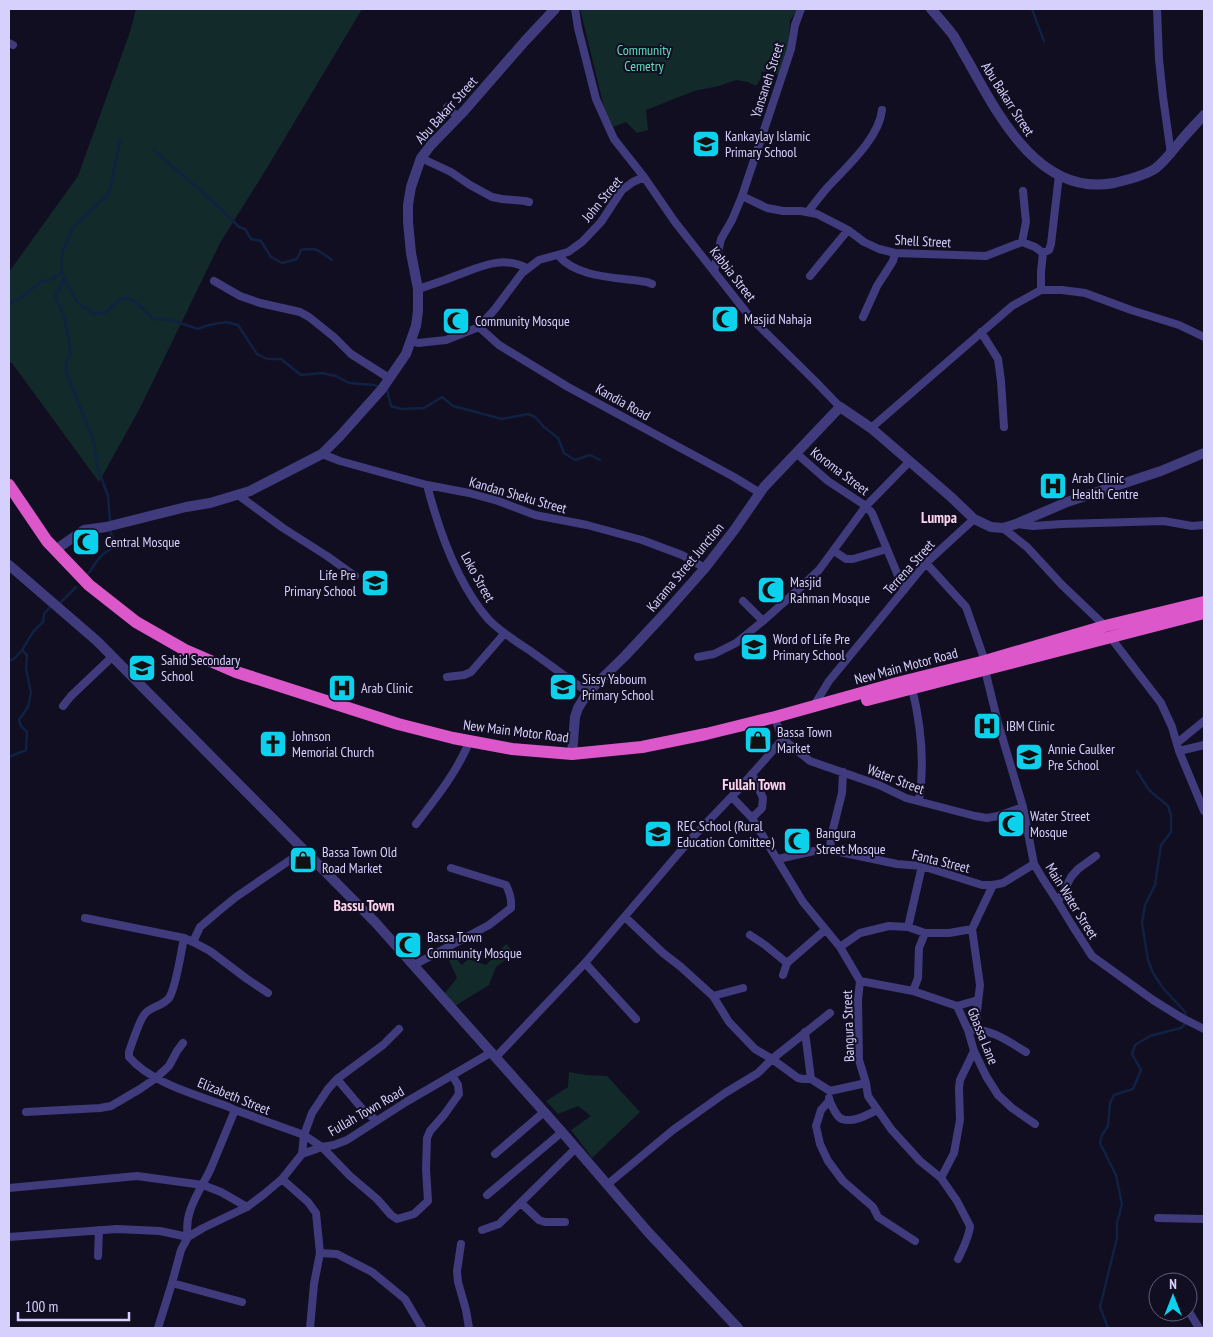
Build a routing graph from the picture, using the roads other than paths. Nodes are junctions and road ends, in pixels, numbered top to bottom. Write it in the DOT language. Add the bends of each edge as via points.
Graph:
graph roads {
  1 [pos="555,9"];
  2 [pos="575,9"];
  3 [pos="801,9"];
  4 [pos="931,9"];
  5 [pos="1157,9"];
  6 [pos="447,107"];
  7 [pos="882,110"];
  8 [pos="1204,115"];
  9 [pos="458,117"];
  10 [pos="1171,154"];
  11 [pos="422,158"];
  12 [pos="1060,175"];
  13 [pos="644,177"];
  14 [pos="1023,191"];
  15 [pos="742,196"];
  16 [pos="528,202"];
  17 [pos="808,212"];
  18 [pos="848,230"];
  19 [pos="1022,242"];
  20 [pos="895,253"];
  21 [pos="1043,253"];
  22 [pos="558,255"];
  23 [pos="527,268"];
  24 [pos="714,271"];
  25 [pos="810,276"];
  26 [pos="214,281"];
  27 [pos="652,284"];
  28 [pos="418,289"];
  29 [pos="1041,290"];
  30 [pos="863,317"];
  31 [pos="479,327"];
  32 [pos="981,332"];
  33 [pos="1204,337"];
  34 [pos="411,341"];
  35 [pos="389,378"];
  36 [pos="840,407"];
  37 [pos="1004,426"];
  38 [pos="871,428"];
  39 [pos="796,453"];
  40 [pos="1204,453"];
  41 [pos="322,454"];
  42 [pos="910,461"];
  43 [pos="9,485"];
  44 [pos="428,485"];
  45 [pos="760,493"];
  46 [pos="238,495"];
  47 [pos="9,497"];
  48 [pos="866,506"];
  49 [pos="974,519"];
  50 [pos="1016,524"];
  51 [pos="1204,526"];
  52 [pos="1003,528"];
  53 [pos="887,549"];
  54 [pos="55,550"];
  55 [pos="834,551"];
  56 [pos="926,563"];
  57 [pos="9,565"];
  58 [pos="705,568"];
  59 [pos="355,576"];
  60 [pos="904,590"];
  61 [pos="743,602"];
  62 [pos="1204,602"];
  63 [pos="1204,613"];
  64 [pos="763,621"];
  65 [pos="1105,626"];
  66 [pos="504,634"];
  67 [pos="1111,638"];
  68 [pos="112,657"];
  69 [pos="698,658"];
  70 [pos="985,666"];
  71 [pos="447,677"];
  72 [pos="912,688"];
  73 [pos="588,692"];
  74 [pos="64,706"];
  75 [pos="813,706"];
  76 [pos="1204,721"];
  77 [pos="777,724"];
  78 [pos="783,739"];
  79 [pos="1204,745"];
  80 [pos="1178,747"];
  81 [pos="467,748"];
  82 [pos="572,754"];
  83 [pos="843,772"];
  84 [pos="752,774"];
  85 [pos="732,797"];
  86 [pos="919,801"];
  87 [pos="1023,806"];
  88 [pos="1204,811"];
  89 [pos="752,818"];
  90 [pos="416,824"];
  91 [pos="830,850"];
  92 [pos="1096,856"];
  93 [pos="778,859"];
  94 [pos="290,860"];
  95 [pos="1034,864"];
  96 [pos="922,866"];
  97 [pos="451,868"];
  98 [pos="994,885"];
  99 [pos="1058,902"];
  100 [pos="625,917"];
  101 [pos="86,918"];
  102 [pos="908,928"];
  103 [pos="972,929"];
  104 [pos="825,930"];
  105 [pos="925,933"];
  106 [pos="750,935"];
  107 [pos="184,938"];
  108 [pos="193,942"];
  109 [pos="840,947"];
  110 [pos="585,963"];
  111 [pos="787,963"];
  112 [pos="414,965"];
  113 [pos="783,975"];
  114 [pos="860,981"];
  115 [pos="744,988"];
  116 [pos="913,991"];
  117 [pos="268,993"];
  118 [pos="713,996"];
  119 [pos="978,1000"];
  120 [pos="957,1006"];
  121 [pos="830,1013"];
  122 [pos="636,1019"];
  123 [pos="399,1029"];
  124 [pos="972,1029"];
  125 [pos="1204,1029"];
  126 [pos="805,1032"];
  127 [pos="183,1043"];
  128 [pos="974,1051"];
  129 [pos="1026,1052"];
  130 [pos="494,1055"];
  131 [pos="772,1059"];
  132 [pos="452,1075"];
  133 [pos="156,1078"];
  134 [pos="337,1079"];
  135 [pos="811,1079"];
  136 [pos="866,1083"];
  137 [pos="830,1091"];
  138 [pos="829,1101"];
  139 [pos="235,1110"];
  140 [pos="877,1110"];
  141 [pos="26,1112"];
  142 [pos="544,1112"];
  143 [pos="376,1120"];
  144 [pos="1035,1124"];
  145 [pos="562,1132"];
  146 [pos="304,1135"];
  147 [pos="322,1148"];
  148 [pos="576,1148"];
  149 [pos="302,1154"];
  150 [pos="495,1154"];
  151 [pos="941,1178"];
  152 [pos="282,1179"];
  153 [pos="608,1184"];
  154 [pos="203,1185"];
  155 [pos="9,1188"];
  156 [pos="488,1195"];
  157 [pos="521,1203"];
  158 [pos="247,1207"];
  159 [pos="1158,1218"];
  160 [pos="1204,1219"];
  161 [pos="565,1222"];
  162 [pos="99,1230"];
  163 [pos="482,1230"];
  164 [pos="9,1237"];
  165 [pos="188,1237"];
  166 [pos="915,1241"];
  167 [pos="461,1244"];
  168 [pos="320,1253"];
  169 [pos="98,1256"];
  170 [pos="958,1259"];
  171 [pos="172,1283"];
  172 [pos="242,1302"];
  173 [pos="158,1328"];
  174 [pos="310,1328"];
  175 [pos="422,1328"];
  176 [pos="469,1328"];
  177 [pos="738,1328"];
  1 -- 9 [label="street, Abu Bakarr Street"];
  2 -- 13 [label="street, Kabbia Street" via="600,110 614,139"];
  3 -- 15 [label="street, Yansaneh Street"];
  4 -- 12 [label="street, Abu Bakarr Street" via="953,36 1012,134 1036,159"];
  5 -- 10 [label="street" via="1159,59"];
  6 -- 9 [label="street"];
  7 -- 17 [label="street" via="881,119 854,161"];
  8 -- 10 [label="street, Abu Bakarr Street"];
  9 -- 11 [label="street, Abu Bakarr Street"];
  10 -- 12 [label="street, Abu Bakarr Street" via="1155,169 1127,180 1086,185"];
  11 -- 16 [label="street" via="492,197"];
  11 -- 28 [label="street, Abu Bakarr Street" via="408,205 411,253"];
  12 -- 21 [label="street" via="1051,244"];
  13 -- 22 [label="street, John Street" via="622,190 601,222 582,242"];
  13 -- 24 [label="street, Kabbia Street"];
  14 -- 19 [label="street" via="1026,222"];
  15 -- 17 [label="street, Shell Street" via="767,208"];
  15 -- 24 [label="street, Yansaneh Street" via="721,240"];
  17 -- 18 [label="street, Shell Street"];
  18 -- 20 [label="street, Shell Street" via="864,242"];
  18 -- 25 [label="street"];
  19 -- 20 [label="street, Shell Street" via="986,256"];
  19 -- 21 [label="street"];
  20 -- 30 [label="street"];
  21 -- 29 [label="street"];
  22 -- 23 [label="street, John Street" via="539,260"];
  22 -- 27 [label="street" via="564,262 587,272"];
  23 -- 28 [label="street" via="518,263 498,262"];
  23 -- 31 [label="street, John Street"];
  24 -- 36 [label="street, Kabbia Street" via="750,318"];
  26 -- 35 [label="street" via="240,296 300,312 351,354"];
  28 -- 34 [label="street, Abu Bakarr Street" via="416,326"];
  29 -- 32 [label="street" via="1012,306"];
  29 -- 33 [label="street" via="1085,293"];
  31 -- 34 [label="street, John Street" via="446,340"];
  31 -- 45 [label="street, Kandia Road" via="499,345 568,387"];
  32 -- 37 [label="street" via="998,359"];
  32 -- 38 [label="street"];
  34 -- 35 [label="street, Abu Bakarr Street"];
  35 -- 41 [label="street, Abu Bakarr Street"];
  36 -- 38 [label="street, Kabbia Street"];
  36 -- 39 [label="street, Karama Street Junction"];
  38 -- 42 [label="street, Kabbia Street"];
  39 -- 45 [label="street, Karama Street Junction"];
  39 -- 48 [label="street, Koroma Street" via="828,481"];
  40 -- 50 [label="street" via="1067,502"];
  41 -- 44 [label="street, Kandan Sheku Street"];
  41 -- 46 [label="street"];
  42 -- 48 [label="street"];
  42 -- 49 [label="street, Kabbia Street"];
  43 -- 54 [label="highway, New Main Motor Road"];
  44 -- 58 [label="street, Kandan Sheku Street" via="498,501 534,515 642,540 682,555"];
  44 -- 66 [label="street, Loko Street" via="434,514 459,574 478,606"];
  45 -- 58 [label="street, Karama Street Junction"];
  46 -- 54 [label="street" via="84,530"];
  46 -- 59 [label="street"];
  47 -- 81 [label="highway, New Main Motor Road" via="42,546 84,590 133,627 182,656 234,678 333,710"];
  48 -- 53 [label="street, Koroma Street"];
  48 -- 55 [label="street"];
  49 -- 52 [label="street"];
  49 -- 56 [label="street, Terrena Street"];
  50 -- 51 [label="street" via="1164,521"];
  50 -- 52 [label="street"];
  52 -- 65 [label="street" via="1027,547"];
  53 -- 55 [label="street" via="853,559 846,559"];
  53 -- 60 [label="street, Koroma Street"];
  54 -- 82 [label="highway, New Main Motor Road" via="88,585 136,622 185,650 236,672 453,738 512,749"];
  55 -- 64 [label="street" via="819,570"];
  56 -- 60 [label="street, Terrena Street"];
  56 -- 70 [label="street, Main Water Street" via="966,607"];
  57 -- 68 [label="street"];
  58 -- 73 [label="street, Karama Street Junction" via="626,656"];
  60 -- 75 [label="street, Terrena Street" via="829,681"];
  61 -- 64 [label="street"];
  62 -- 65 [label="highway, New Main Motor Road"];
  63 -- 67 [label="highway, New Main Motor Road"];
  64 -- 69 [label="street" via="736,643"];
  65 -- 70 [label="highway, New Main Motor Road"];
  66 -- 71 [label="street" via="471,672"];
  66 -- 73 [label="street, Loko Street"];
  67 -- 70 [label="highway, New Main Motor Road"];
  67 -- 80 [label="street" via="1161,703"];
  68 -- 74 [label="street"];
  68 -- 112 [label="street"];
  70 -- 72 [label="highway, New Main Motor Road"];
  70 -- 75 [label="highway, New Main Motor Road" via="897,683"];
  70 -- 87 [label="street, Main Water Street"];
  72 -- 77 [label="highway, New Main Motor Road"];
  72 -- 86 [label="street" via="922,750"];
  73 -- 82 [label="street, Karama Street Junction" via="575,717"];
  75 -- 82 [label="highway, New Main Motor Road" via="651,745"];
  76 -- 80 [label="street"];
  77 -- 78 [label="street, Water Street"];
  77 -- 81 [label="highway, New Main Motor Road" via="643,753 571,761"];
  78 -- 83 [label="street, Water Street" via="810,761"];
  78 -- 84 [label="street, Fullah Town Road"];
  79 -- 80 [label="street"];
  80 -- 88 [label="street"];
  81 -- 90 [label="street" via="453,776"];
  83 -- 86 [label="street, Water Street"];
  83 -- 91 [label="street"];
  84 -- 85 [label="street, Fullah Town Road"];
  84 -- 89 [label="street" via="763,798 762,808"];
  85 -- 89 [label="street, Bangura Street"];
  85 -- 100 [label="street, Fullah Town Road" via="690,840"];
  86 -- 87 [label="street, Water Street" via="987,818"];
  87 -- 95 [label="street, Main Water Street"];
  89 -- 93 [label="street, Bangura Street"];
  91 -- 93 [label="street, Fanta Street"];
  91 -- 96 [label="street, Fanta Street"];
  92 -- 99 [label="street" via="1071,877"];
  93 -- 104 [label="street, Bangura Street" via="803,902"];
  94 -- 108 [label="street" via="220,910 200,927"];
  95 -- 98 [label="street"];
  95 -- 99 [label="street, Main Water Street"];
  96 -- 98 [label="street, Fanta Street" via="982,885"];
  96 -- 102 [label="street"];
  97 -- 112 [label="street" via="506,885 511,908 489,925"];
  98 -- 103 [label="street"];
  99 -- 125 [label="street, Main Water Street" via="1092,956 1153,1000"];
  100 -- 110 [label="street, Fullah Town Road"];
  100 -- 118 [label="street"];
  101 -- 107 [label="street"];
  102 -- 105 [label="street"];
  102 -- 109 [label="street" via="889,926 860,932"];
  103 -- 105 [label="street"];
  103 -- 119 [label="street" via="980,985"];
  104 -- 109 [label="street, Bangura Street"];
  104 -- 111 [label="street"];
  105 -- 116 [label="street" via="919,948 918,978"];
  106 -- 111 [label="street"];
  107 -- 108 [label="street"];
  107 -- 133 [label="street, Elizabeth Street" via="173,991 161,1006 152,1008 144,1016 129,1052 136,1065"];
  108 -- 117 [label="street"];
  109 -- 114 [label="street, Bangura Street"];
  110 -- 122 [label="street"];
  110 -- 130 [label="street, Fullah Town Road"];
  111 -- 113 [label="street"];
  112 -- 130 [label="street"];
  114 -- 116 [label="street, Gbassa Lane"];
  114 -- 136 [label="street, Bangura Street" via="860,1060"];
  115 -- 118 [label="street"];
  116 -- 120 [label="street, Gbassa Lane"];
  118 -- 131 [label="street" via="743,1038"];
  119 -- 120 [label="street"];
  119 -- 124 [label="street"];
  120 -- 124 [label="street, Gbassa Lane"];
  121 -- 126 [label="street"];
  123 -- 134 [label="street"];
  124 -- 128 [label="street, Gbassa Lane"];
  124 -- 129 [label="street" via="995,1034"];
  126 -- 131 [label="street"];
  126 -- 135 [label="street"];
  127 -- 133 [label="street" via="169,1066"];
  128 -- 144 [label="street, Gbassa Lane" via="998,1095"];
  128 -- 151 [label="street" via="960,1080 960,1120 954,1153"];
  130 -- 132 [label="street, Fullah Town Road"];
  130 -- 142 [label="street"];
  131 -- 135 [label="street" via="798,1078"];
  131 -- 153 [label="street" via="758,1074 673,1130"];
  132 -- 143 [label="street, Fullah Town Road"];
  132 -- 147 [label="street, Elizabeth Street" via="459,1094 427,1138 428,1201 414,1214 397,1219 391,1215"];
  133 -- 139 [label="street, Elizabeth Street"];
  133 -- 141 [label="street" via="111,1106"];
  134 -- 143 [label="street"];
  134 -- 146 [label="street" via="312,1113"];
  135 -- 137 [label="street"];
  136 -- 137 [label="street"];
  136 -- 140 [label="street, Bangura Street" via="868,1096"];
  137 -- 138 [label="street"];
  138 -- 140 [label="street" via="843,1120 858,1119"];
  138 -- 166 [label="street" via="816,1126 828,1161 843,1181 873,1207 878,1217"];
  139 -- 146 [label="street, Elizabeth Street"];
  139 -- 154 [label="street"];
  140 -- 151 [label="street, Bangura Street" via="920,1161"];
  142 -- 145 [label="street"];
  142 -- 150 [label="street"];
  143 -- 147 [label="street, Fullah Town Road" via="347,1140"];
  145 -- 148 [label="street"];
  145 -- 156 [label="street"];
  146 -- 147 [label="street, Elizabeth Street"];
  146 -- 149 [label="street"];
  147 -- 149 [label="street, Fullah Town Road"];
  148 -- 153 [label="street"];
  148 -- 157 [label="street"];
  149 -- 152 [label="street"];
  151 -- 170 [label="street, Bangura Street" via="970,1226"];
  152 -- 158 [label="street"];
  152 -- 168 [label="street" via="316,1213"];
  153 -- 177 [label="street"];
  154 -- 155 [label="street" via="137,1176"];
  154 -- 158 [label="street"];
  154 -- 165 [label="street" via="187,1218"];
  157 -- 161 [label="street" via="539,1220"];
  157 -- 163 [label="street" via="499,1224"];
  158 -- 165 [label="street"];
  159 -- 160 [label="street"];
  162 -- 164 [label="street"];
  162 -- 165 [label="street" via="160,1231"];
  162 -- 169 [label="street"];
  165 -- 171 [label="street"];
  167 -- 176 [label="street" via="458,1282"];
  168 -- 174 [label="street"];
  168 -- 175 [label="street" via="337,1254 372,1272 405,1299"];
  171 -- 172 [label="street"];
  171 -- 173 [label="street"];
}
